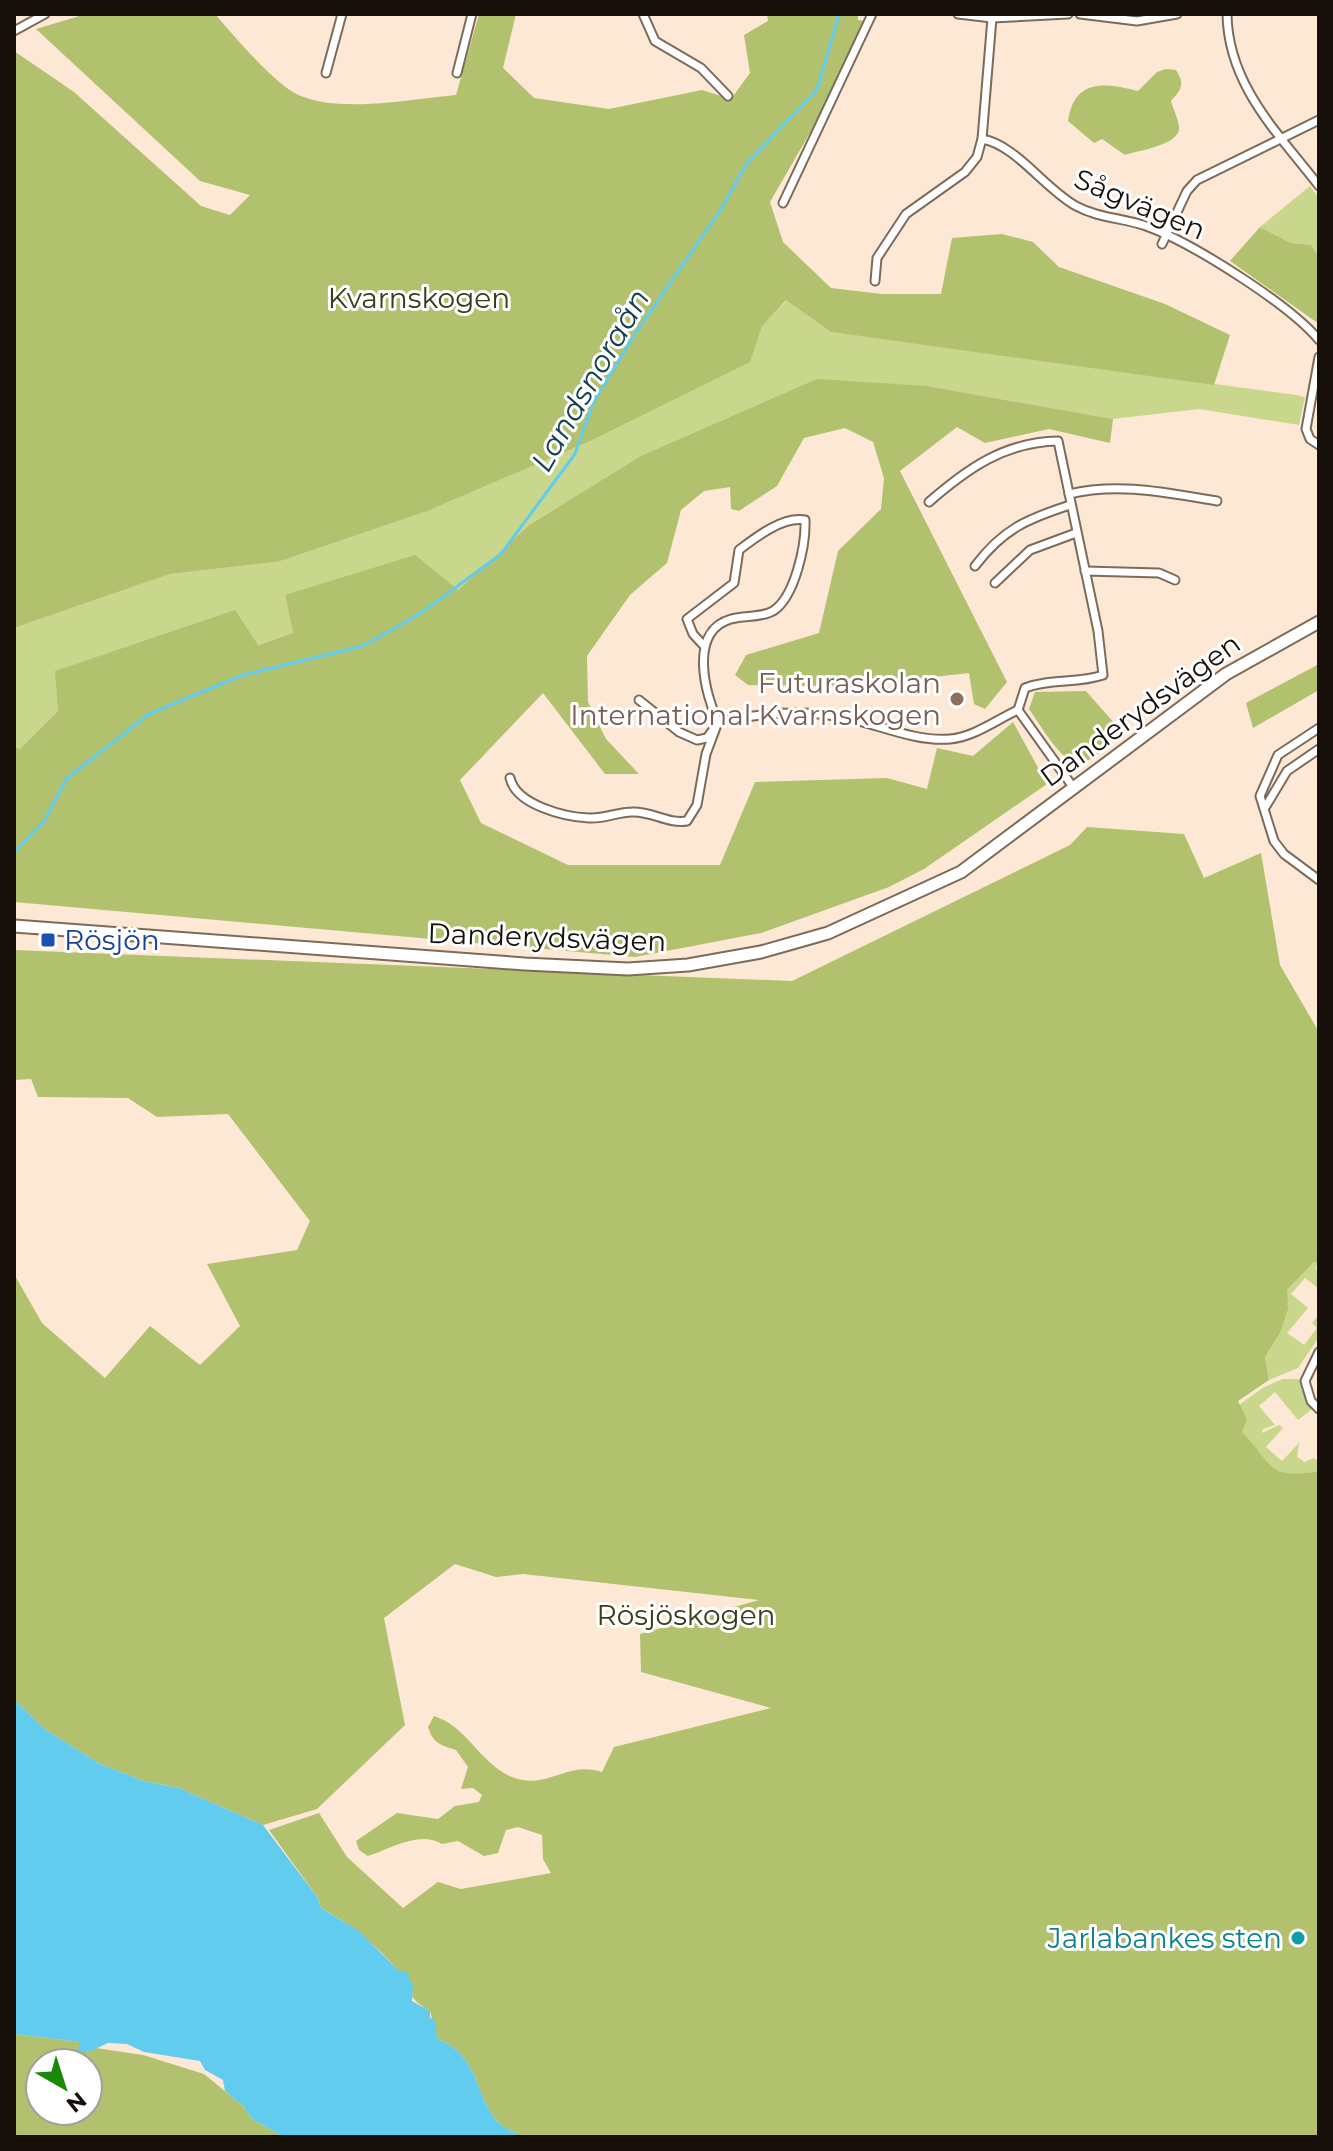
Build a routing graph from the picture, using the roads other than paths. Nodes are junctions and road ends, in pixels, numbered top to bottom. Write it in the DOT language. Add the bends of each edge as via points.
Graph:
graph roads {
  1 [pos="45,14"];
  2 [pos="342,14"];
  3 [pos="472,14"];
  4 [pos="643,14"];
  5 [pos="872,14"];
  6 [pos="958,14"];
  7 [pos="1068,14"];
  8 [pos="1080,14"];
  9 [pos="1177,14"];
  10 [pos="1227,14"];
  11 [pos="992,18"];
  12 [pos="14,31"];
  13 [pos="326,73"];
  14 [pos="457,73"];
  15 [pos="728,96"];
  16 [pos="1319,120"];
  17 [pos="1281,137"];
  18 [pos="982,139"];
  19 [pos="1319,186"];
  20 [pos="783,203"];
  21 [pos="1165,235"];
  22 [pos="1162,244"];
  23 [pos="875,281"];
  24 [pos="1319,340"];
  25 [pos="1319,357"];
  26 [pos="1319,445"];
  27 [pos="1069,494"];
  28 [pos="1217,501"];
  29 [pos="929,502"];
  30 [pos="1070,505"];
  31 [pos="1076,533"];
  32 [pos="975,566"];
  33 [pos="1085,571"];
  34 [pos="1175,580"];
  35 [pos="995,583"];
  36 [pos="1319,622"];
  37 [pos="705,647"];
  38 [pos="639,700"];
  39 [pos="1018,710"];
  40 [pos="718,722"];
  41 [pos="1319,728"];
  42 [pos="1319,749"];
  43 [pos="510,778"];
  44 [pos="1073,787"];
  45 [pos="1266,806"];
  46 [pos="1319,880"];
  47 [pos="14,926"];
  48 [pos="1319,1352"];
  49 [pos="1319,1409"];
  1 -- 12 [label="street"];
  2 -- 13 [label="street"];
  3 -- 14 [label="street"];
  4 -- 15 [label="street" via="655,41 701,68"];
  5 -- 20 [label="street"];
  6 -- 11 [label="street"];
  7 -- 11 [label="street"];
  8 -- 9 [label="street" via="1137,21"];
  10 -- 17 [label="street" via="1232,60 1256,107"];
  11 -- 18 [label="street"];
  16 -- 17 [label="street"];
  17 -- 19 [label="street"];
  17 -- 21 [label="street" via="1197,180"];
  18 -- 21 [label="street, Sågvägen" via="1000,144 1076,207"];
  18 -- 23 [label="street" via="972,166 906,214 877,258"];
  21 -- 22 [label="street"];
  21 -- 24 [label="street, Sågvägen" via="1275,300"];
  25 -- 26 [label="street" via="1306,429"];
  27 -- 28 [label="street" via="1098,487 1132,488"];
  27 -- 29 [label="street" via="1058,441 1033,441 987,459"];
  27 -- 30 [label="street"];
  30 -- 31 [label="street"];
  30 -- 32 [label="street" via="1027,519 994,543"];
  31 -- 33 [label="street"];
  31 -- 35 [label="street" via="1030,550"];
  33 -- 34 [label="street" via="1159,573"];
  33 -- 39 [label="street" via="1103,675 1025,688"];
  36 -- 44 [label="main road, Danderydsvägen" via="1226,674"];
  37 -- 37 [label="street" via="719,623 766,614 785,601 796,575 805,520 779,524 739,550 734,583 687,619"];
  37 -- 40 [label="street" via="708,700"];
  38 -- 40 [label="street" via="697,740 707,738"];
  39 -- 40 [label="street" via="951,739 929,739 802,711"];
  39 -- 44 [label="street"];
  40 -- 43 [label="street" via="697,805 687,821 674,823 634,811 589,818 562,813 525,798"];
  41 -- 45 [label="street" via="1278,755 1263,783 1260,796"];
  42 -- 45 [label="street" via="1287,771"];
  44 -- 47 [label="main road, Danderydsvägen" via="961,872 914,896 816,936 688,965 628,969 525,964"];
  45 -- 46 [label="street" via="1274,841"];
  48 -- 49 [label="street" via="1305,1381"];
}
